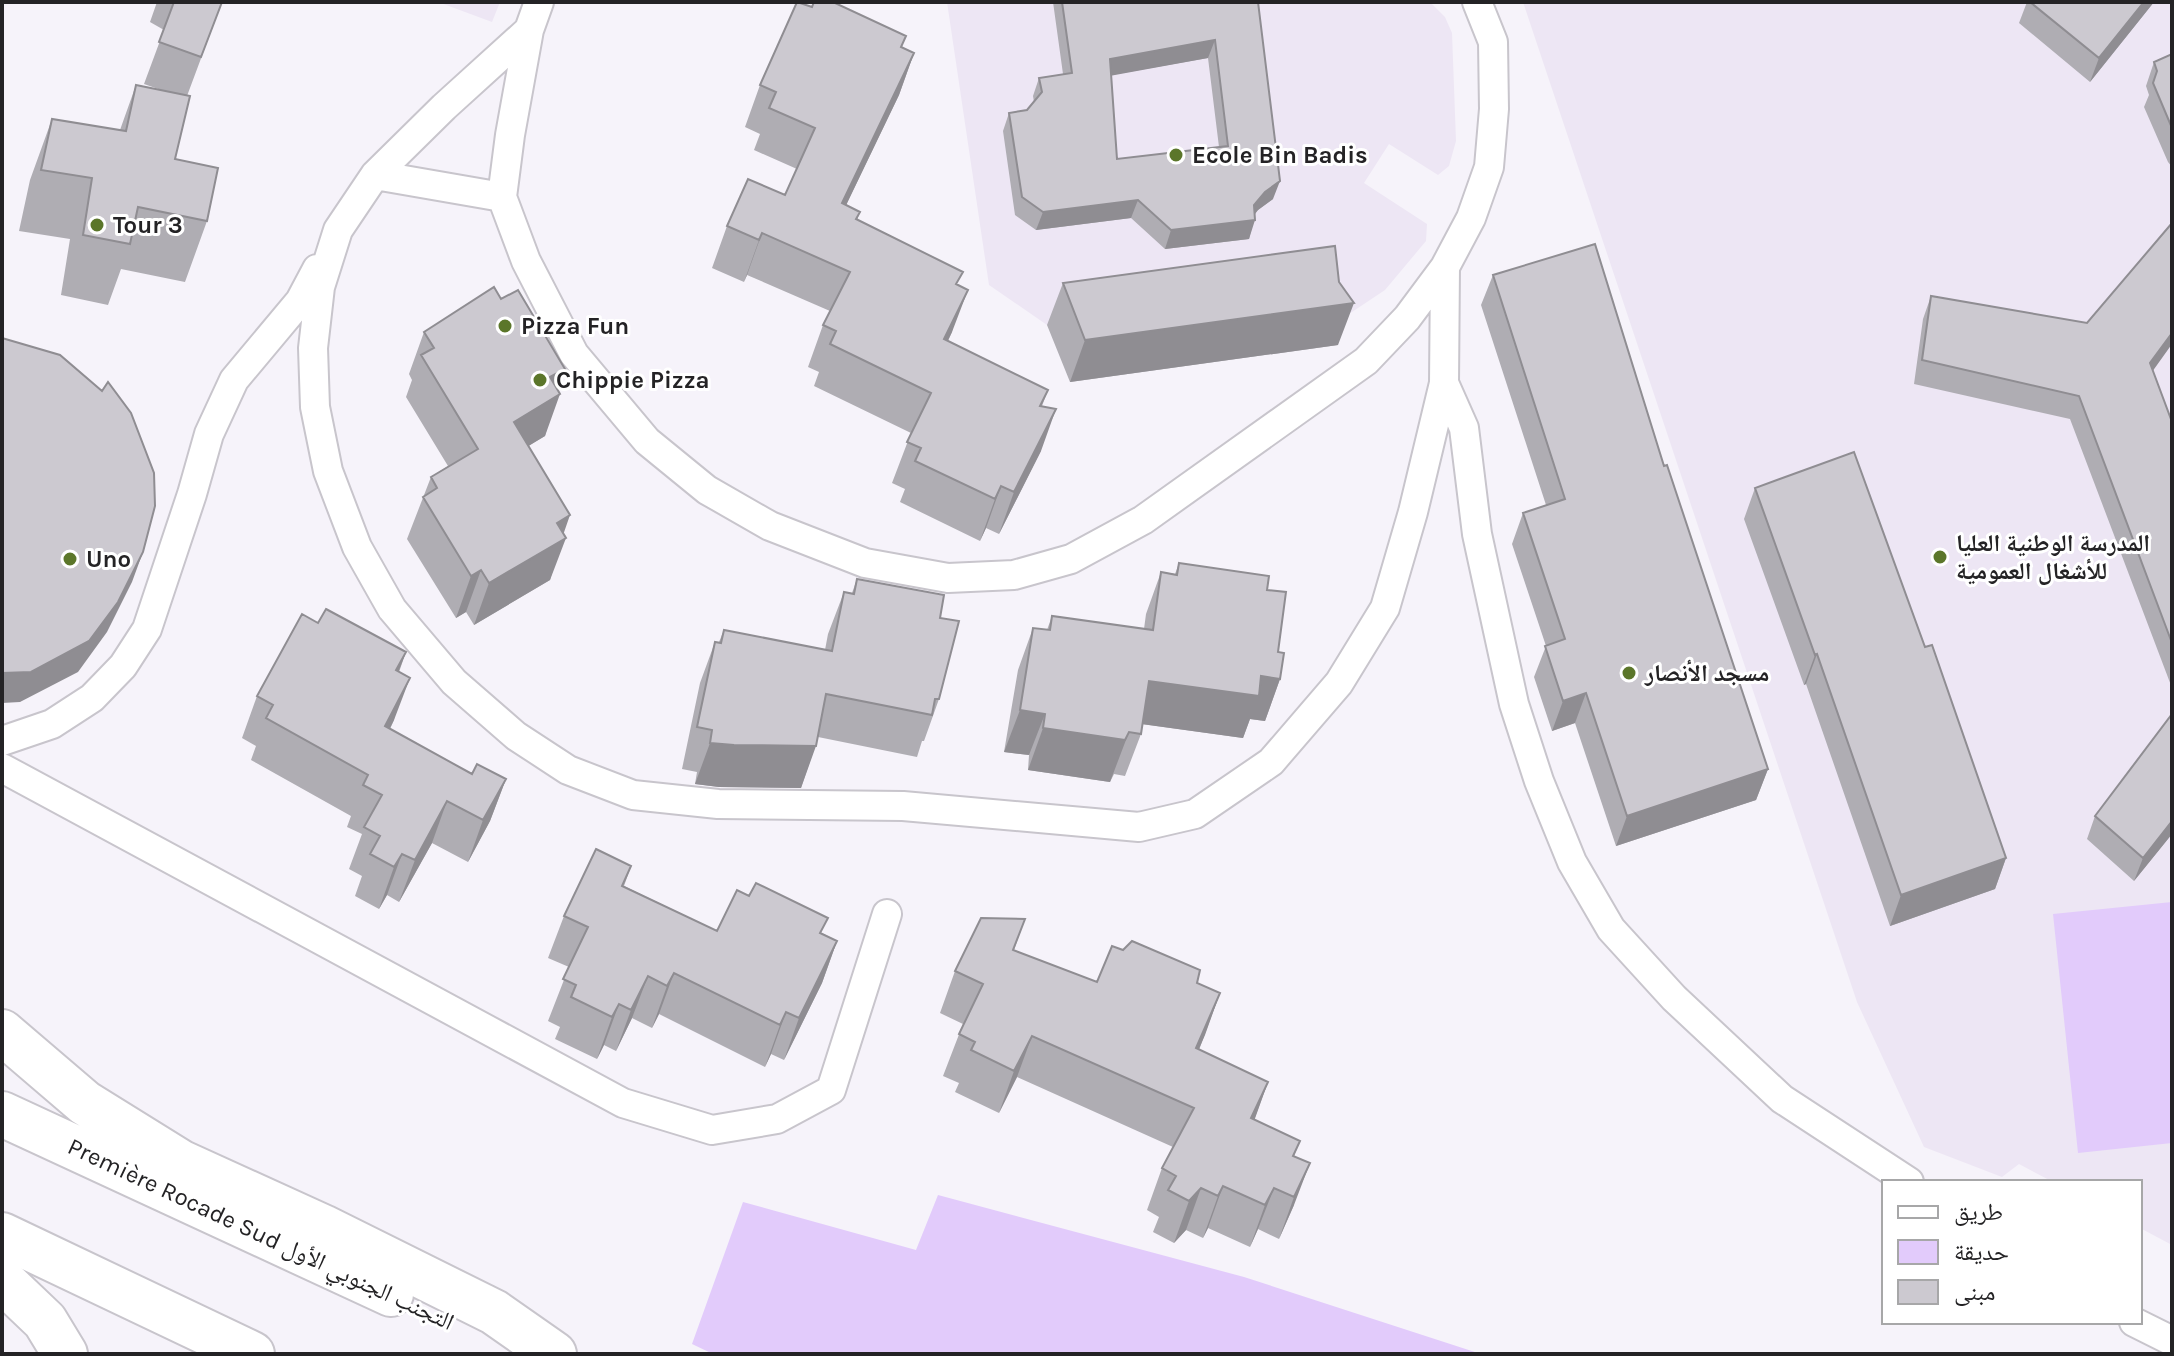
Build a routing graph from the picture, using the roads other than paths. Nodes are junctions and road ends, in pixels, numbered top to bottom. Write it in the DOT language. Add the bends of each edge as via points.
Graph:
graph roads {
  1 [pos="539,2"];
  2 [pos="1477,2"];
  3 [pos="529,30"];
  4 [pos="375,175"];
  5 [pos="502,197"];
  6 [pos="338,230"];
  7 [pos="1445,267"];
  8 [pos="1444,383"];
  9 [pos="2,741"];
  10 [pos="2,768"];
  11 [pos="887,914"];
  12 [pos="2,1032"];
  13 [pos="2,1114"];
  14 [pos="1906,1180"];
  15 [pos="2,1235"];
  16 [pos="2,1280"];
  17 [pos="2138,1324"];
  18 [pos="2172,1341"];
  19 [pos="65,1354"];
  20 [pos="252,1354"];
  21 [pos="520,1354"];
  22 [pos="554,1354"];
  1 -- 3 [label="street"];
  2 -- 7 [label="street" via="1493,42 1489,167 1471,218"];
  3 -- 4 [label="street"];
  3 -- 5 [label="street"];
  4 -- 5 [label="street"];
  4 -- 6 [label="street"];
  5 -- 7 [label="street" via="526,261 574,354 647,441 707,490 770,526 865,563 948,578 1014,575 1071,559 1143,520 1366,361"];
  6 -- 8 [label="street" via="320,287 313,348 315,407 328,471 357,547 392,609 454,682 516,736 568,770 633,795 718,804 903,806 1139,827 1195,814 1271,762 1339,683 1385,608"];
  6 -- 9 [label="street" via="300,301 234,380 209,434 147,629 123,666 92,698 52,724"];
  7 -- 8 [label="street"];
  8 -- 14 [label="street" via="1464,428 1477,534 1514,704 1572,862 1611,929 1674,998 1782,1099"];
  10 -- 11 [label="street" via="623,1103 712,1130 777,1119 831,1090"];
  12 -- 22 [label="highway" via="85,1103 167,1154 494,1312"];
  13 -- 21 [label="highway, Première Rocade Sud التجنب الجنوبي الأول"];
  15 -- 20 [label="highway"];
  16 -- 19 [label="highway" via="45,1321"];
  17 -- 18 [label="street"];
}
